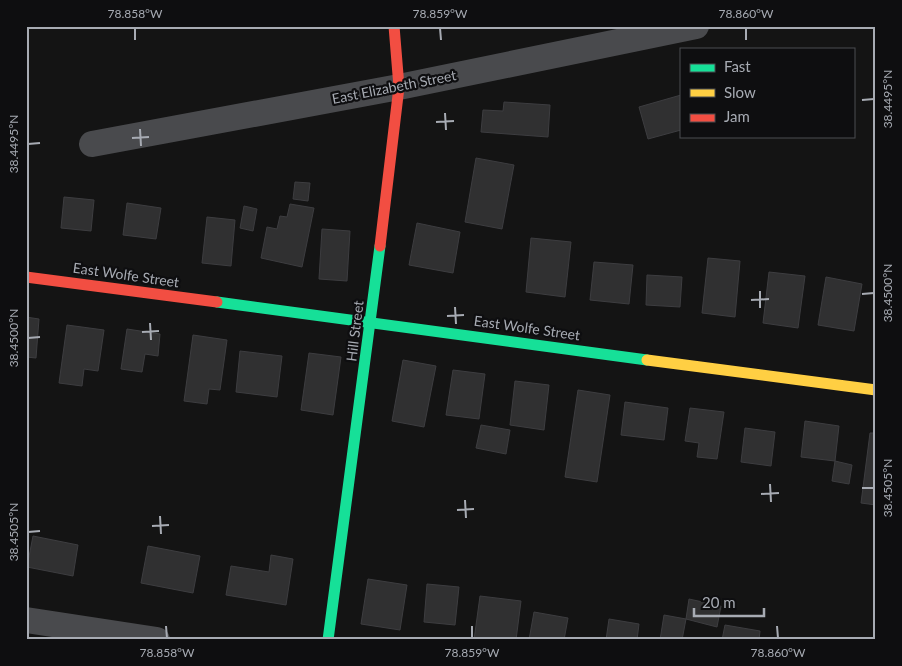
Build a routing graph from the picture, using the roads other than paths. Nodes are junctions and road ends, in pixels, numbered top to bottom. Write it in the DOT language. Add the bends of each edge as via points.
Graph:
graph roads {
  1 [pos="394,26"];
  2 [pos="696,26"];
  3 [pos="399,87"];
  4 [pos="92,144"];
  5 [pos="26,277"];
  6 [pos="371,322"];
  7 [pos="876,390"];
  8 [pos="26,620"];
  9 [pos="157,640"];
  10 [pos="328,640"];
  1 -- 3 [label="street, Hill Street"];
  2 -- 3 [label="street, East Elizabeth Street"];
  3 -- 4 [label="street, East Elizabeth Street"];
  3 -- 6 [label="street, Hill Street"];
  5 -- 6 [label="street, East Wolfe Street"];
  6 -- 7 [label="street, East Wolfe Street"];
  6 -- 10 [label="street, Hill Street"];
  8 -- 9 [label="street"];
}
